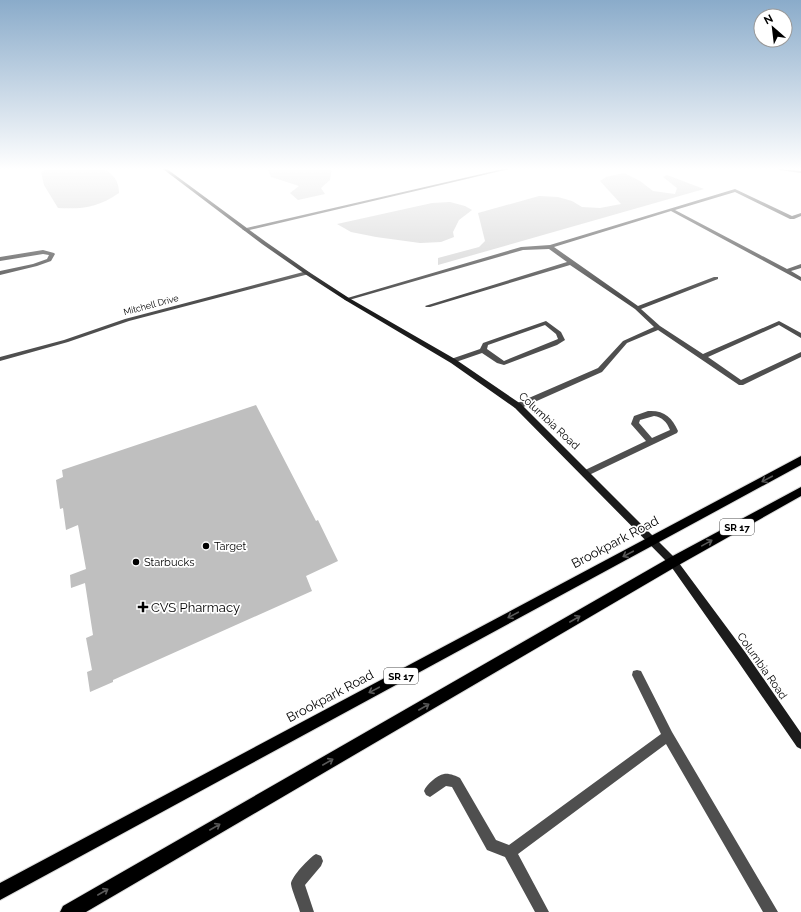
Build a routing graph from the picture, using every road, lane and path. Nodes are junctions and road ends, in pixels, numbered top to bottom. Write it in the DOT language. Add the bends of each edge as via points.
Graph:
graph roads {
  1 [pos="223,212"];
  2 [pos="318,212"];
  3 [pos="667,212"];
  4 [pos="675,212"];
  5 [pos="779,212"];
  6 [pos="801,214"];
  7 [pos="245,228"];
  8 [pos="550,247"];
  9 [pos="0,259"];
  10 [pos="571,263"];
  11 [pos="801,266"];
  12 [pos="787,271"];
  13 [pos="0,273"];
  14 [pos="307,273"];
  15 [pos="716,278"];
  16 [pos="801,278"];
  17 [pos="347,299"];
  18 [pos="428,306"];
  19 [pos="637,308"];
  20 [pos="658,327"];
  21 [pos="801,336"];
  22 [pos="483,350"];
  23 [pos="801,354"];
  24 [pos="703,358"];
  25 [pos="0,359"];
  26 [pos="453,361"];
  27 [pos="518,406"];
  28 [pos="651,442"];
  29 [pos="801,460"];
  30 [pos="586,473"];
  31 [pos="801,491"];
  32 [pos="650,541"];
  33 [pos="673,562"];
  34 [pos="637,675"];
  35 [pos="668,736"];
  36 [pos="801,743"];
  37 [pos="430,791"];
  38 [pos="510,852"];
  39 [pos="316,861"];
  40 [pos="0,892"];
  41 [pos="69,912"];
  42 [pos="307,912"];
  43 [pos="542,912"];
  44 [pos="771,912"];
  1 -- 7 [label="street, Columbia Road"];
  2 -- 7 [label="street"];
  3 -- 8 [label="street"];
  4 -- 12 [label="street"];
  5 -- 6 [label="street" via="792,218"];
  7 -- 14 [label="street, Columbia Road"];
  8 -- 10 [label="street"];
  8 -- 17 [label="street" via="522,248"];
  9 -- 13 [label="street" via="43,252 52,254 49,260"];
  10 -- 18 [label="street"];
  10 -- 19 [label="street"];
  11 -- 12 [label="street"];
  12 -- 16 [label="street"];
  14 -- 17 [label="street, Columbia Road"];
  14 -- 25 [label="street, Mitchell Drive" via="127,320 66,341"];
  15 -- 19 [label="street"];
  17 -- 26 [label="street, Columbia Road"];
  19 -- 20 [label="street"];
  20 -- 24 [label="street"];
  20 -- 27 [label="street" via="624,342 600,370"];
  21 -- 24 [label="street" via="779,323"];
  22 -- 22 [label="street" via="484,344 546,323 559,333 562,340 504,363"];
  22 -- 26 [label="street"];
  23 -- 24 [label="street" via="741,383"];
  26 -- 27 [label="street, Columbia Road"];
  27 -- 30 [label="street, Columbia Road"];
  28 -- 28 [label="street" via="674,431 663,416 650,412 637,418 635,424"];
  28 -- 30 [label="street"];
  29 -- 32 [label="main road, Brookpark Road / SR 17, one-way"];
  30 -- 32 [label="street, Columbia Road"];
  33 -- 31 [label="main road, SR 17, one-way"];
  32 -- 33 [label="street, Columbia Road"];
  32 -- 40 [label="main road, Brookpark Road / SR 17, one-way"];
  33 -- 36 [label="street, Columbia Road"];
  41 -- 33 [label="main road, SR 17, one-way"];
  34 -- 35 [label="street"];
  35 -- 38 [label="street"];
  35 -- 44 [label="street"];
  37 -- 38 [label="street" via="444,780 456,782 492,845"];
  38 -- 43 [label="street"];
  39 -- 42 [label="street" via="298,883"];
}
